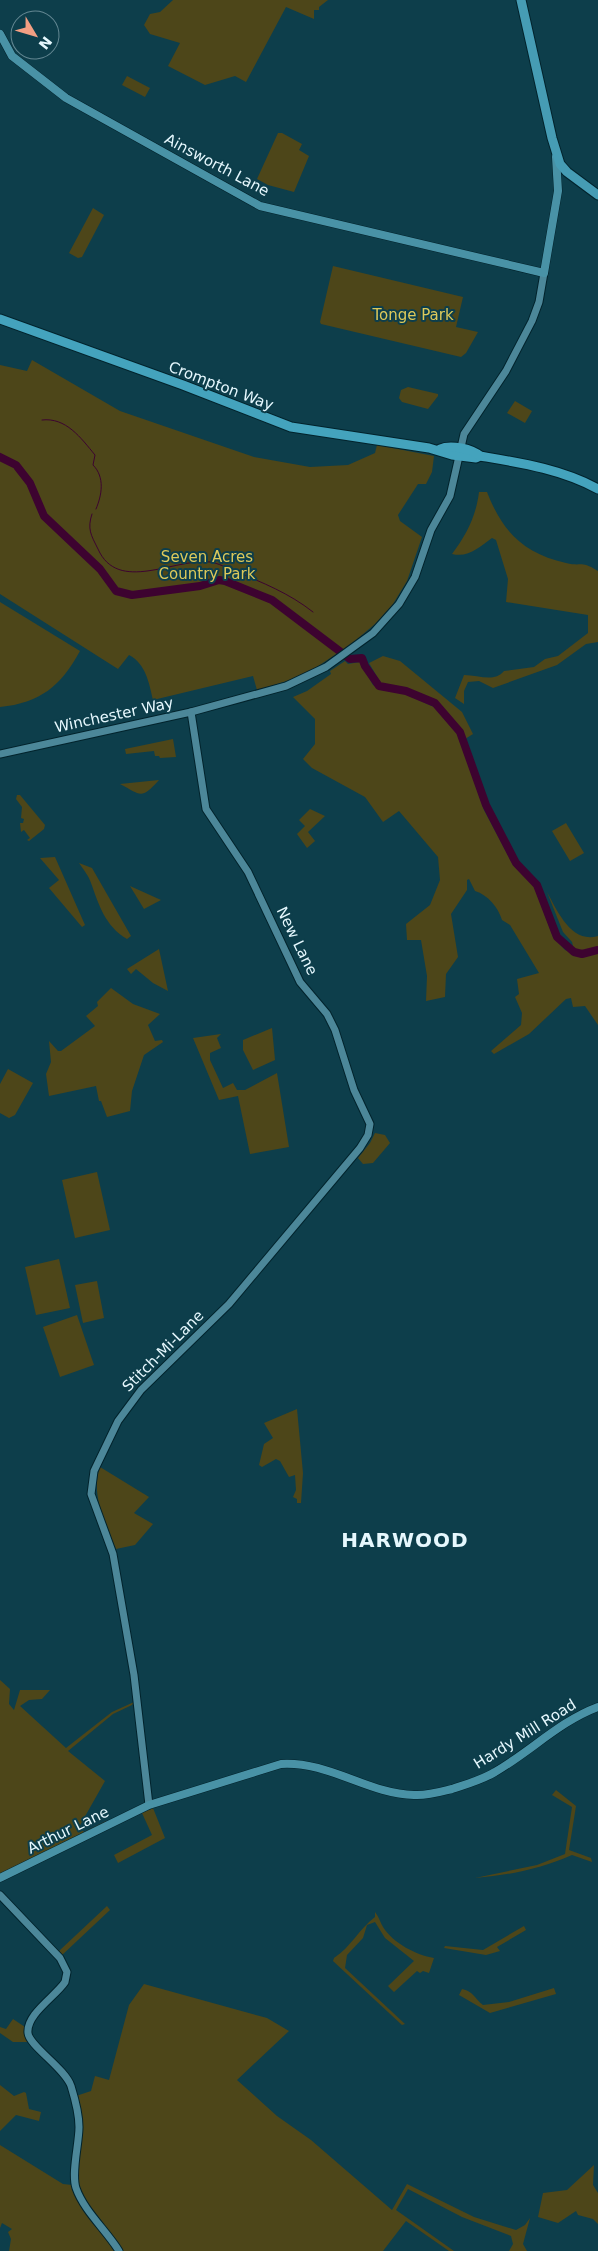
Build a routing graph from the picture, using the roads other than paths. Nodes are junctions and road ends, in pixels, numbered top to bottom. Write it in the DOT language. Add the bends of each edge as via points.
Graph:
graph roads {
  1 [pos="521,0"];
  2 [pos="0,34"];
  3 [pos="557,153"];
  4 [pos="567,169"];
  5 [pos="558,180"];
  6 [pos="598,195"];
  7 [pos="544,273"];
  8 [pos="0,318"];
  9 [pos="459,452"];
  10 [pos="598,489"];
  11 [pos="191,712"];
  12 [pos="0,754"];
  13 [pos="366,1116"];
  14 [pos="598,1707"];
  15 [pos="148,1806"];
  16 [pos="0,1878"];
  17 [pos="0,1896"];
  18 [pos="119,2251"];
  1 -- 3 [label="main road"];
  2 -- 7 [label="main road, Ainsworth Lane" via="12,56 66,98 260,206"];
  3 -- 4 [label="main road" via="560,164"];
  3 -- 5 [label="main road"];
  4 -- 5 [label="main road"];
  4 -- 6 [label="main road"];
  5 -- 7 [label="main road"];
  7 -- 9 [label="street, Winchester Way" via="532,320 506,371 466,430"];
  8 -- 9 [label="highway, Crompton Way" via="291,427 440,449 444,453"];
  9 -- 10 [label="highway, Crompton Way" via="476,458 480,456 557,471"];
  9 -- 11 [label="street, Winchester Way" via="450,496 430,530 411,585 386,619 359,645 310,676 234,702"];
  11 -- 12 [label="street, Winchester Way"];
  11 -- 13 [label="street, New Lane" via="208,814 248,872 300,982 332,1024"];
  13 -- 15 [label="street, Stitch-Mi-Lane" via="370,1124 363,1144 229,1304 141,1390 118,1422 94,1471 91,1494 113,1554 134,1675"];
  14 -- 15 [label="main road, Hardy Mill Road" via="574,1719 495,1773 440,1792 398,1793 321,1768 288,1764"];
  15 -- 16 [label="main road, Arthur Lane"];
  17 -- 18 [label="street" via="66,1967 65,1982 39,2010 28,2034 70,2084 79,2119 75,2186"];
}
